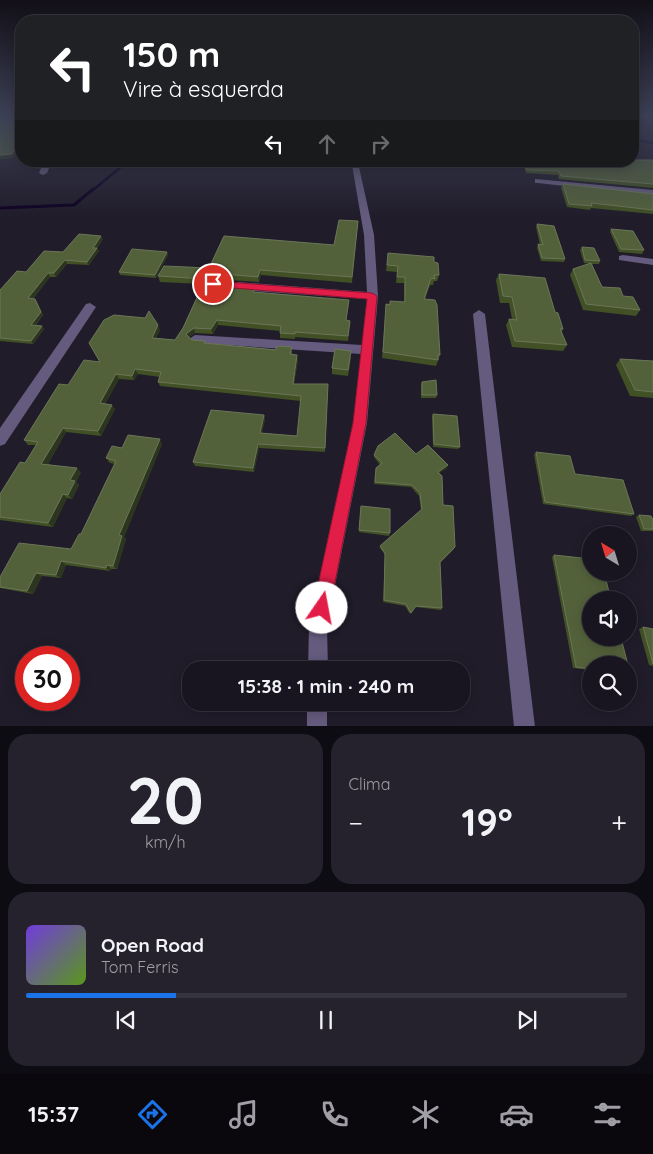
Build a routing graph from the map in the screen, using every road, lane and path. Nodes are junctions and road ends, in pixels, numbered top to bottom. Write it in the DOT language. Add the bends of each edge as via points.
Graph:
graph roads {
  1 [pos="46,167"];
  2 [pos="355,167"];
  3 [pos="43,173"];
  4 [pos="538,181"];
  5 [pos="653,193"];
  6 [pos="623,258"];
  7 [pos="653,262"];
  8 [pos="222,285"];
  9 [pos="372,296"];
  10 [pos="90,307"];
  11 [pos="478,314"];
  12 [pos="195,339"];
  13 [pos="367,350"];
  14 [pos="0,440"];
  15 [pos="318,661"];
  16 [pos="317,711"];
  17 [pos="317,726"];
  18 [pos="525,726"];
  1 -- 3 [label="street"];
  2 -- 9 [label="street" via="369,235"];
  4 -- 5 [label="street"];
  6 -- 7 [label="street"];
  8 -- 9 [label="street"];
  9 -- 13 [label="street"];
  10 -- 14 [label="street"];
  11 -- 18 [label="street"];
  12 -- 13 [label="street"];
  13 -- 15 [label="street" via="360,423 318,626"];
  16 -- 17 [label="street"];
}
